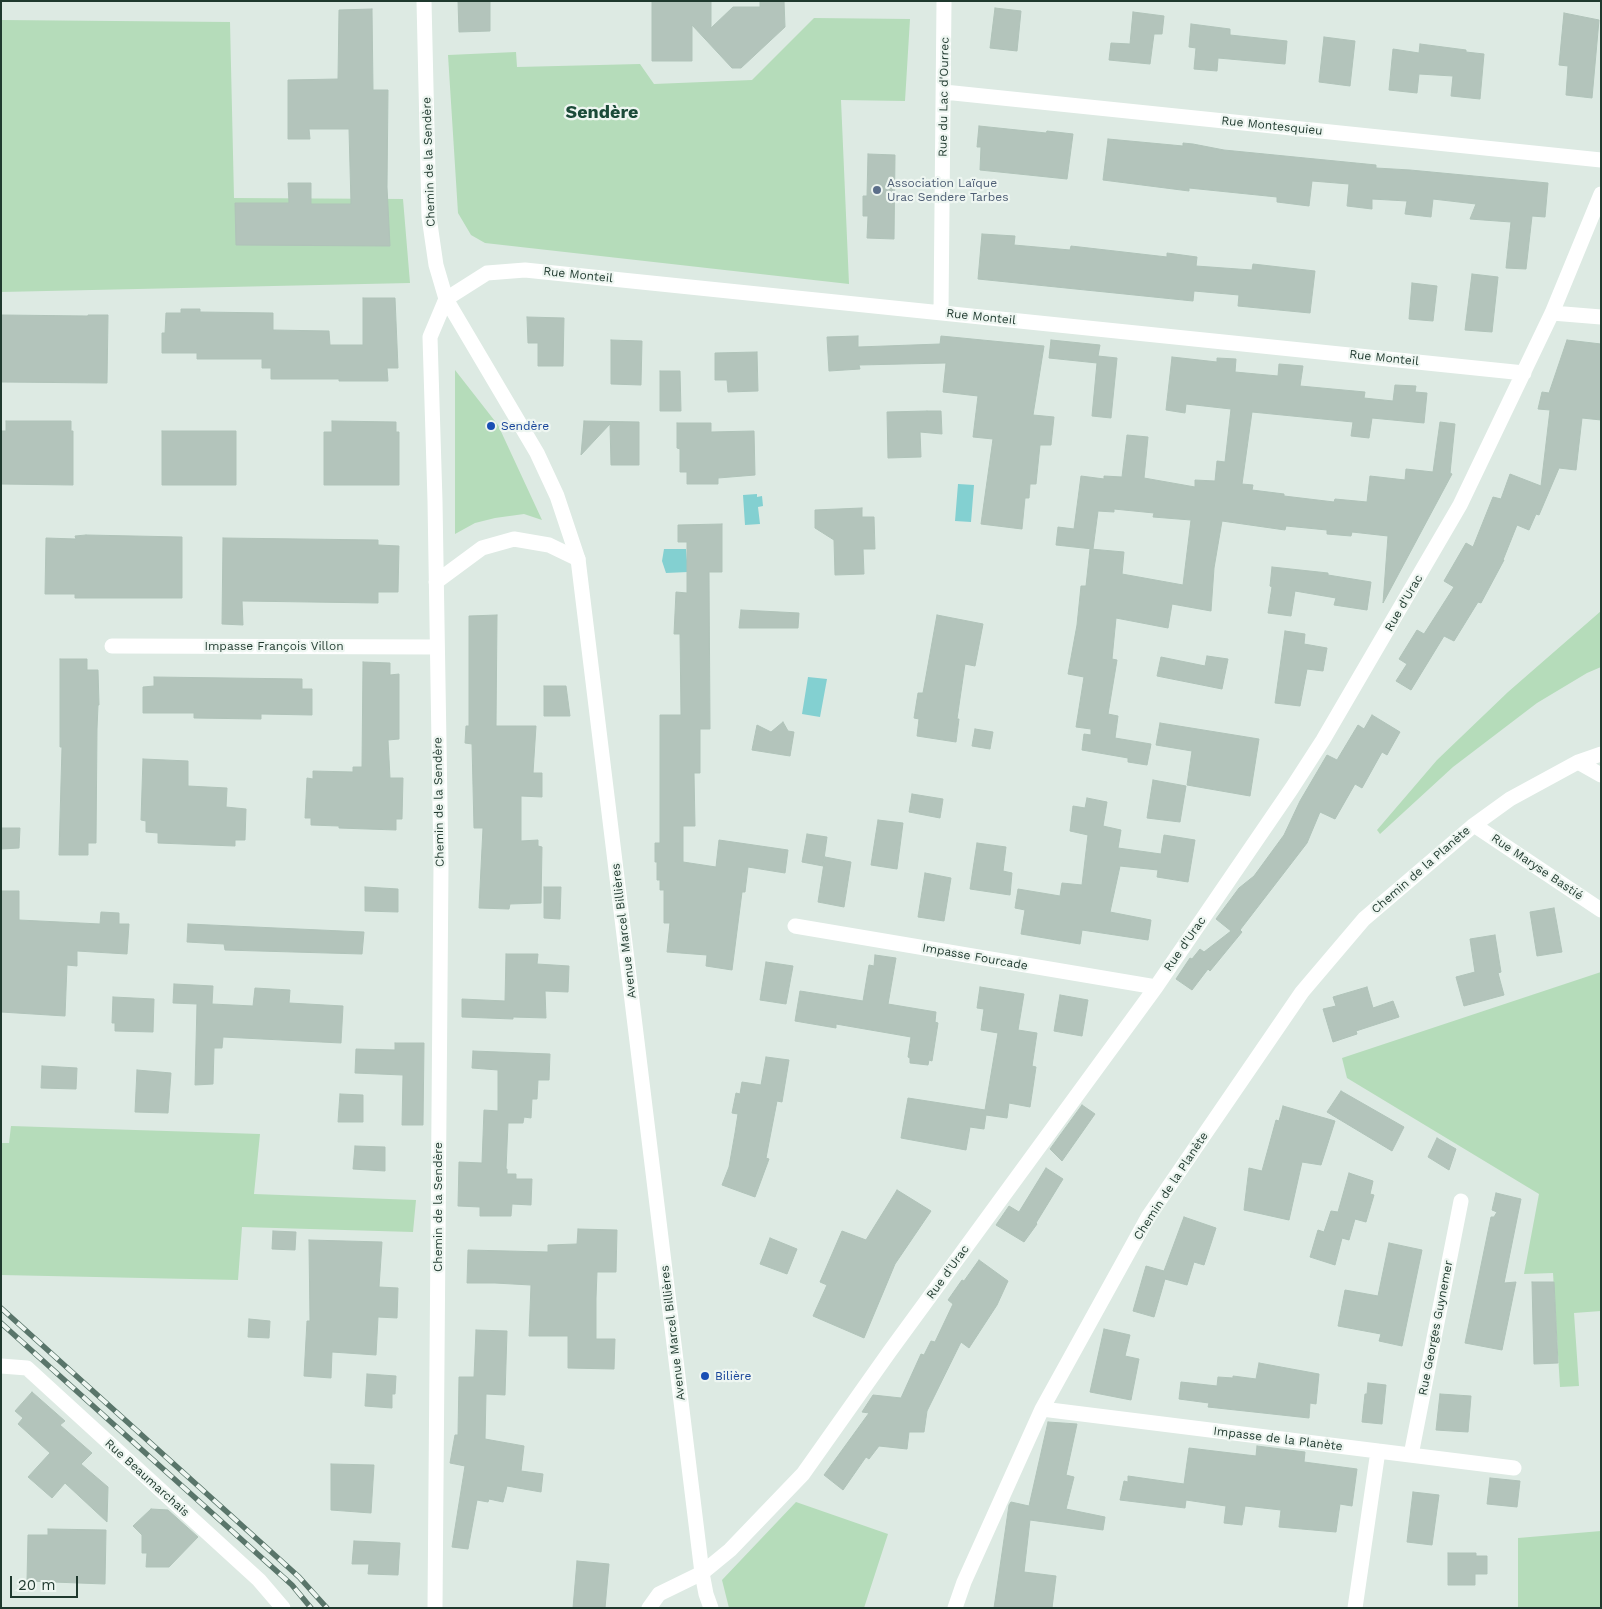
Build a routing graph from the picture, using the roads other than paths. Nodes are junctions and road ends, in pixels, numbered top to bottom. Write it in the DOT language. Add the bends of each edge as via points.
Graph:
graph roads {
  1 [pos="424,1"];
  2 [pos="944,1"];
  3 [pos="944,92"];
  4 [pos="1601,160"];
  5 [pos="1601,194"];
  6 [pos="446,299"];
  7 [pos="941,312"];
  8 [pos="1552,313"];
  9 [pos="1601,317"];
  10 [pos="1524,373"];
  11 [pos="578,559"];
  12 [pos="436,582"];
  13 [pos="112,646"];
  14 [pos="437,647"];
  15 [pos="1601,754"];
  16 [pos="1578,762"];
  17 [pos="1601,775"];
  18 [pos="1474,825"];
  19 [pos="1601,910"];
  20 [pos="795,926"];
  21 [pos="1156,987"];
  22 [pos="1460,1201"];
  23 [pos="1,1366"];
  24 [pos="1042,1409"];
  25 [pos="1378,1451"];
  26 [pos="1411,1455"];
  27 [pos="1514,1468"];
  28 [pos="702,1573"];
  29 [pos="706,1603"];
  30 [pos="283,1608"];
  31 [pos="435,1608"];
  32 [pos="649,1608"];
  33 [pos="955,1608"];
  34 [pos="1355,1608"];
  1 -- 6 [label="street, Chemin de la Sendère" via="429,217 436,265"];
  2 -- 3 [label="street, Rue du Lac d'Ourrec"];
  3 -- 4 [label="street, Rue Montesquieu"];
  3 -- 7 [label="street, Rue du Lac d'Ourrec"];
  5 -- 8 [label="street, Rue d'Urac"];
  6 -- 7 [label="street, Rue Monteil" via="487,273 525,270"];
  6 -- 11 [label="street, Avenue Marcel Billières" via="537,452 558,496"];
  6 -- 12 [label="street, Chemin de la Sendère" via="430,337"];
  7 -- 10 [label="street, Rue Monteil"];
  8 -- 9 [label="street"];
  8 -- 10 [label="street, Rue d'Urac"];
  10 -- 21 [label="street, Rue d'Urac" via="1460,505 1323,740"];
  11 -- 12 [label="street" via="549,545 514,539 482,548"];
  11 -- 28 [label="street, Avenue Marcel Billières"];
  12 -- 14 [label="street, Chemin de la Sendère"];
  13 -- 14 [label="street, Impasse François Villon"];
  14 -- 31 [label="street, Chemin de la Sendère" via="440,874"];
  15 -- 16 [label="street, Chemin de la Planète"];
  16 -- 17 [label="street"];
  16 -- 18 [label="street, Chemin de la Planète" via="1510,799"];
  18 -- 19 [label="street, Rue Maryse Bastié"];
  18 -- 24 [label="street, Chemin de la Planète" via="1364,919 1302,992 1148,1217"];
  20 -- 21 [label="street, Impasse Fourcade"];
  21 -- 28 [label="street, Rue d'Urac" via="803,1474 730,1550"];
  22 -- 26 [label="street, Rue Georges Guynemer"];
  23 -- 30 [label="street, Rue Beaumarchais" via="26,1368 259,1580"];
  24 -- 25 [label="street, Impasse de la Planète"];
  24 -- 33 [label="street, Chemin de la Planète"];
  25 -- 26 [label="street, Impasse de la Planète"];
  25 -- 34 [label="street"];
  26 -- 27 [label="street, Impasse de la Planète"];
  28 -- 29 [label="street, Avenue Marcel Billières"];
  28 -- 32 [label="street, Rue d'Urac" via="659,1594"];
}
